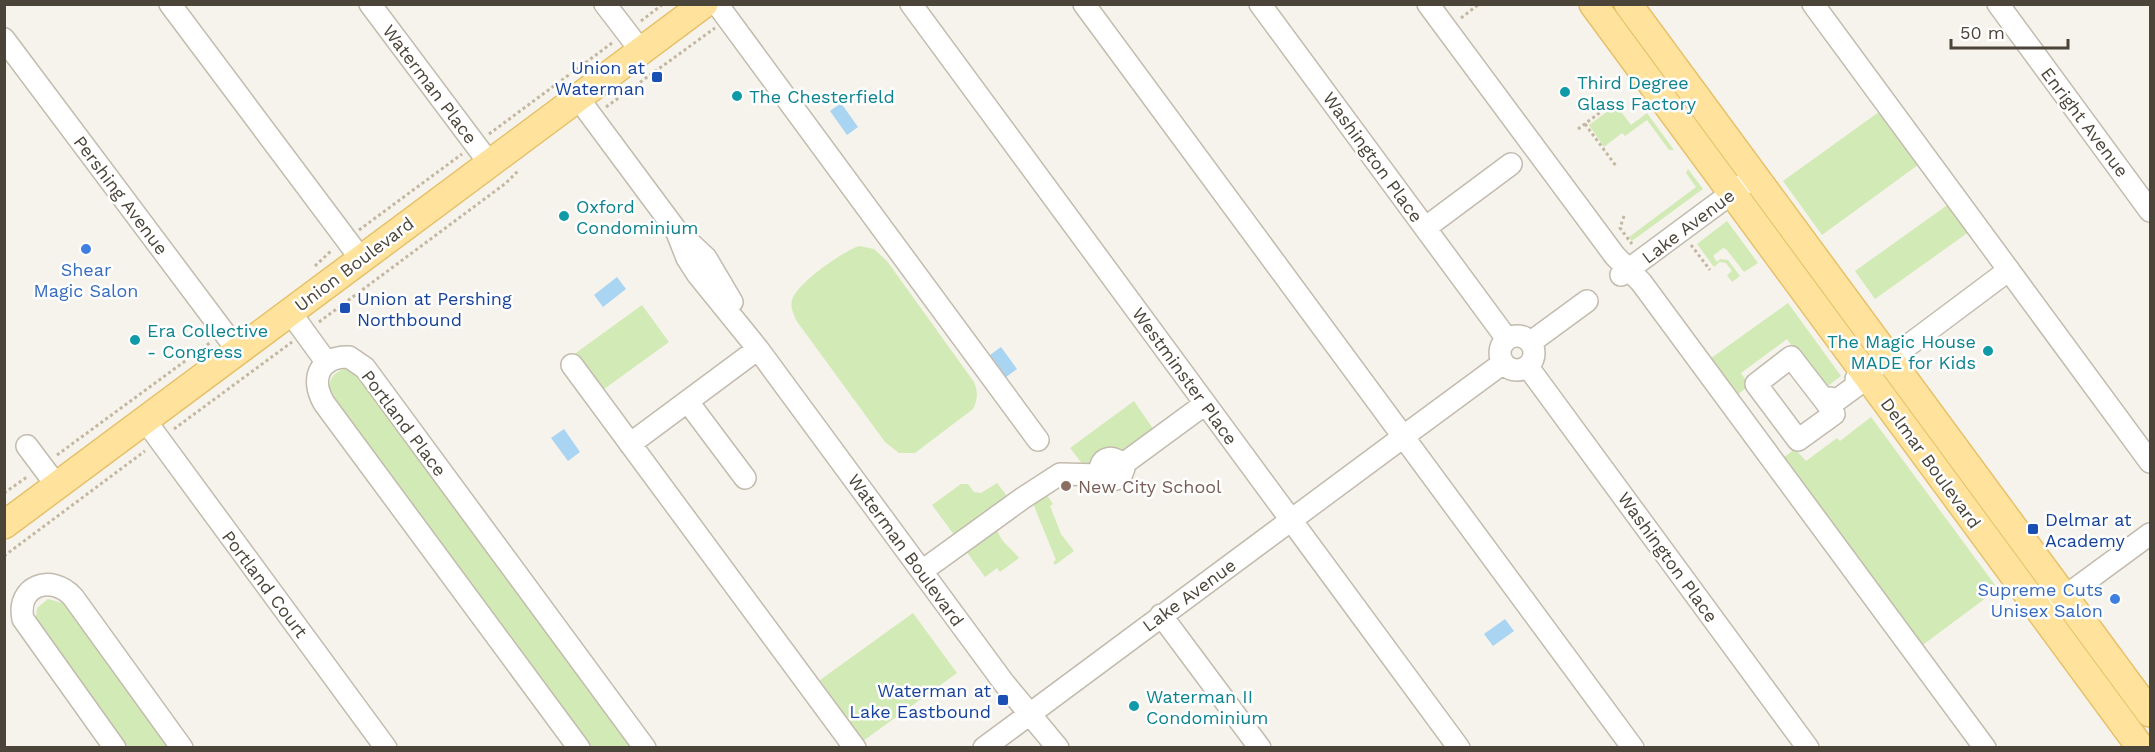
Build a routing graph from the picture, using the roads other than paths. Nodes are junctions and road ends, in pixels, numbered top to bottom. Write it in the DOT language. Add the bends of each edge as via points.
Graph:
graph roads {
  1 [pos="170,4"];
  2 [pos="370,4"];
  3 [pos="605,4"];
  4 [pos="704,4"];
  5 [pos="910,4"];
  6 [pos="1084,4"];
  7 [pos="1260,4"];
  8 [pos="1428,4"];
  9 [pos="1593,4"];
  10 [pos="1813,4"];
  11 [pos="1998,4"];
  12 [pos="1634,7"];
  13 [pos="722,11"];
  14 [pos="1610,27"];
  15 [pos="4,39"];
  16 [pos="633,42"];
  17 [pos="578,98"];
  18 [pos="482,154"];
  19 [pos="1511,164"];
  20 [pos="1755,176"];
  21 [pos="1732,193"];
  22 [pos="2151,211"];
  23 [pos="1425,228"];
  24 [pos="354,249"];
  25 [pos="2009,270"];
  26 [pos="1625,272"];
  27 [pos="1587,301"];
  28 [pos="297,322"];
  29 [pos="1507,339"];
  30 [pos="1531,342"];
  31 [pos="758,350"];
  32 [pos="238,351"];
  33 [pos="1888,358"];
  34 [pos="327,363"];
  35 [pos="1503,363"];
  36 [pos="572,366"];
  37 [pos="1528,367"];
  38 [pos="1861,376"];
  39 [pos="1828,400"];
  40 [pos="688,402"];
  41 [pos="1205,404"];
  42 [pos="152,430"];
  43 [pos="1038,440"];
  44 [pos="1400,440"];
  45 [pos="630,444"];
  46 [pos="27,446"];
  47 [pos="2151,462"];
  48 [pos="49,476"];
  49 [pos="745,478"];
  50 [pos="1291,520"];
  51 [pos="4,525"];
  52 [pos="2151,534"];
  53 [pos="922,571"];
  54 [pos="2065,597"];
  55 [pos="2042,614"];
  56 [pos="1161,615"];
  57 [pos="1029,713"];
  58 [pos="2151,713"];
  59 [pos="115,747"];
  60 [pos="182,747"];
  61 [pos="386,747"];
  62 [pos="579,747"];
  63 [pos="645,747"];
  64 [pos="855,747"];
  65 [pos="984,747"];
  66 [pos="1058,747"];
  67 [pos="1260,747"];
  68 [pos="1459,747"];
  69 [pos="1633,747"];
  70 [pos="1808,747"];
  71 [pos="1985,747"];
  72 [pos="2141,747"];
  1 -- 24 [label="street"];
  2 -- 18 [label="street, Waterman Place"];
  3 -- 16 [label="street"];
  4 -- 16 [label="main road, Union Boulevard"];
  5 -- 41 [label="street, Westminster Place"];
  6 -- 44 [label="street"];
  7 -- 23 [label="street, Washington Place"];
  8 -- 26 [label="street"];
  9 -- 14 [label="main road, Delmar Boulevard"];
  10 -- 25 [label="street"];
  11 -- 22 [label="street, Enright Avenue"];
  12 -- 14 [label="street"];
  12 -- 20 [label="main road, Delmar Boulevard"];
  13 -- 43 [label="street"];
  14 -- 21 [label="main road, Delmar Boulevard"];
  15 -- 32 [label="street, Pershing Avenue"];
  16 -- 17 [label="main road, Union Boulevard"];
  17 -- 18 [label="main road, Union Boulevard"];
  17 -- 31 [label="street, Waterman Boulevard" via="676,230 695,271"];
  18 -- 24 [label="main road, Union Boulevard"];
  19 -- 23 [label="street"];
  20 -- 21 [label="street, Lake Avenue"];
  20 -- 33 [label="main road, Delmar Boulevard"];
  21 -- 26 [label="street, Lake Avenue"];
  21 -- 38 [label="main road, Delmar Boulevard"];
  23 -- 29 [label="street, Washington Place"];
  24 -- 28 [label="main road, Union Boulevard"];
  25 -- 33 [label="street"];
  25 -- 47 [label="street"];
  26 -- 71 [label="street" via="1641,282"];
  27 -- 30 [label="street"];
  28 -- 32 [label="main road, Union Boulevard"];
  28 -- 34 [label="street"];
  29 -- 30 [label="street" via="1516,336"];
  29 -- 35 [label="street" via="1500,348"];
  30 -- 37 [label="street" via="1535,353"];
  31 -- 40 [label="street"];
  31 -- 53 [label="street, Waterman Boulevard"];
  32 -- 42 [label="main road, Union Boulevard"];
  33 -- 38 [label="street"];
  33 -- 54 [label="main road, Delmar Boulevard"];
  34 -- 62 [label="street" via="316,379 324,403"];
  34 -- 63 [label="street, Portland Place" via="349,357 365,368"];
  35 -- 37 [label="street" via="1517,371"];
  35 -- 44 [label="street, Lake Avenue"];
  36 -- 45 [label="street"];
  37 -- 70 [label="street, Washington Place"];
  38 -- 39 [label="street" via="1856,386 1837,400"];
  38 -- 55 [label="main road, Delmar Boulevard"];
  40 -- 45 [label="street"];
  40 -- 49 [label="street"];
  41 -- 50 [label="street, Westminster Place"];
  41 -- 53 [label="street" via="1122,465 1121,476 1116,479 1060,474"];
  42 -- 48 [label="main road, Union Boulevard"];
  42 -- 61 [label="street, Portland Court"];
  44 -- 50 [label="street, Lake Avenue"];
  44 -- 69 [label="street"];
  45 -- 64 [label="street"];
  46 -- 48 [label="street"];
  48 -- 51 [label="main road, Union Boulevard"];
  50 -- 56 [label="street, Lake Avenue"];
  50 -- 68 [label="street, Westminster Place"];
  52 -- 54 [label="street"];
  53 -- 57 [label="street, Waterman Boulevard"];
  54 -- 55 [label="street"];
  54 -- 58 [label="main road, Delmar Boulevard"];
  55 -- 72 [label="main road, Delmar Boulevard"];
  56 -- 57 [label="street, Lake Avenue"];
  56 -- 67 [label="street"];
  57 -- 65 [label="street, Lake Avenue"];
  57 -- 66 [label="street, Waterman Boulevard"];
  59 -- 60 [label="street" via="23,619 21,610 26,594 42,584 51,583 73,597"];
}
